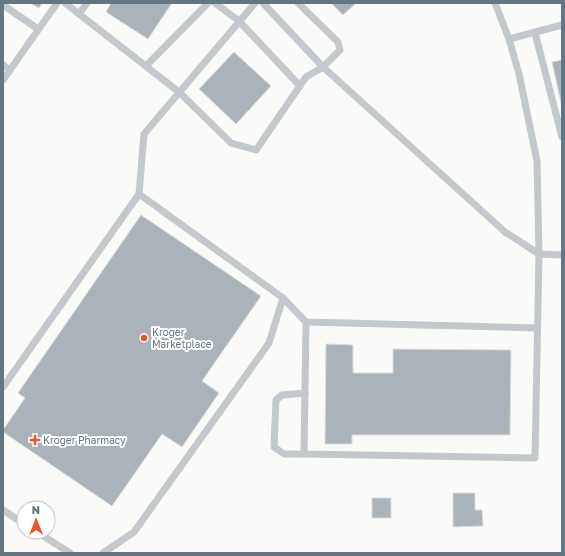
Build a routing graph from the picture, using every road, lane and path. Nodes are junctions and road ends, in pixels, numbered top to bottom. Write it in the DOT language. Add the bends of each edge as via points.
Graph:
graph roads {
  1 [pos="57,3"];
  2 [pos="65,3"];
  3 [pos="87,3"];
  4 [pos="208,3"];
  5 [pos="215,3"];
  6 [pos="255,3"];
  7 [pos="263,3"];
  8 [pos="298,3"];
  9 [pos="494,3"];
  10 [pos="3,5"];
  11 [pos="79,14"];
  12 [pos="239,22"];
  13 [pos="562,25"];
  14 [pos="38,29"];
  15 [pos="535,33"];
  16 [pos="509,39"];
  17 [pos="3,65"];
  18 [pos="146,66"];
  19 [pos="323,67"];
  20 [pos="10,70"];
  21 [pos="3,80"];
  22 [pos="300,86"];
  23 [pos="179,92"];
  24 [pos="562,137"];
  25 [pos="139,194"];
  26 [pos="539,254"];
  27 [pos="562,255"];
  28 [pos="283,298"];
  29 [pos="306,322"];
  30 [pos="537,328"];
  31 [pos="3,387"];
  32 [pos="305,393"];
  33 [pos="304,454"];
  34 [pos="3,510"];
  35 [pos="16,519"];
  36 [pos="50,540"];
  37 [pos="70,553"];
  38 [pos="103,553"];
  1 -- 14 [label="lane"];
  2 -- 11 [label="lane"];
  3 -- 11 [label="lane"];
  4 -- 18 [label="lane"];
  5 -- 12 [label="lane"];
  6 -- 12 [label="lane"];
  7 -- 19 [label="lane"];
  8 -- 19 [label="lane" via="338,42 340,50"];
  9 -- 16 [label="lane"];
  10 -- 14 [label="lane"];
  11 -- 18 [label="lane"];
  12 -- 22 [label="lane"];
  12 -- 23 [label="lane"];
  13 -- 15 [label="lane"];
  14 -- 20 [label="lane"];
  15 -- 16 [label="lane"];
  15 -- 24 [label="lane"];
  16 -- 26 [label="lane" via="537,160"];
  17 -- 20 [label="lane"];
  18 -- 23 [label="lane"];
  19 -- 22 [label="lane" via="306,77"];
  19 -- 26 [label="lane" via="505,232"];
  20 -- 21 [label="lane"];
  22 -- 23 [label="lane" via="256,150 231,143"];
  23 -- 25 [label="lane" via="144,134"];
  25 -- 28 [label="lane"];
  25 -- 31 [label="lane"];
  26 -- 27 [label="lane"];
  26 -- 30 [label="lane"];
  28 -- 29 [label="lane"];
  28 -- 38 [label="lane" via="269,343 134,532"];
  29 -- 30 [label="lane"];
  29 -- 32 [label="lane"];
  30 -- 33 [label="lane" via="534,458"];
  32 -- 33 [label="lane"];
  32 -- 33 [label="lane" via="282,395 276,400 274,437 274,447 284,454"];
  34 -- 35 [label="lane"];
  36 -- 37 [label="lane"];
}
